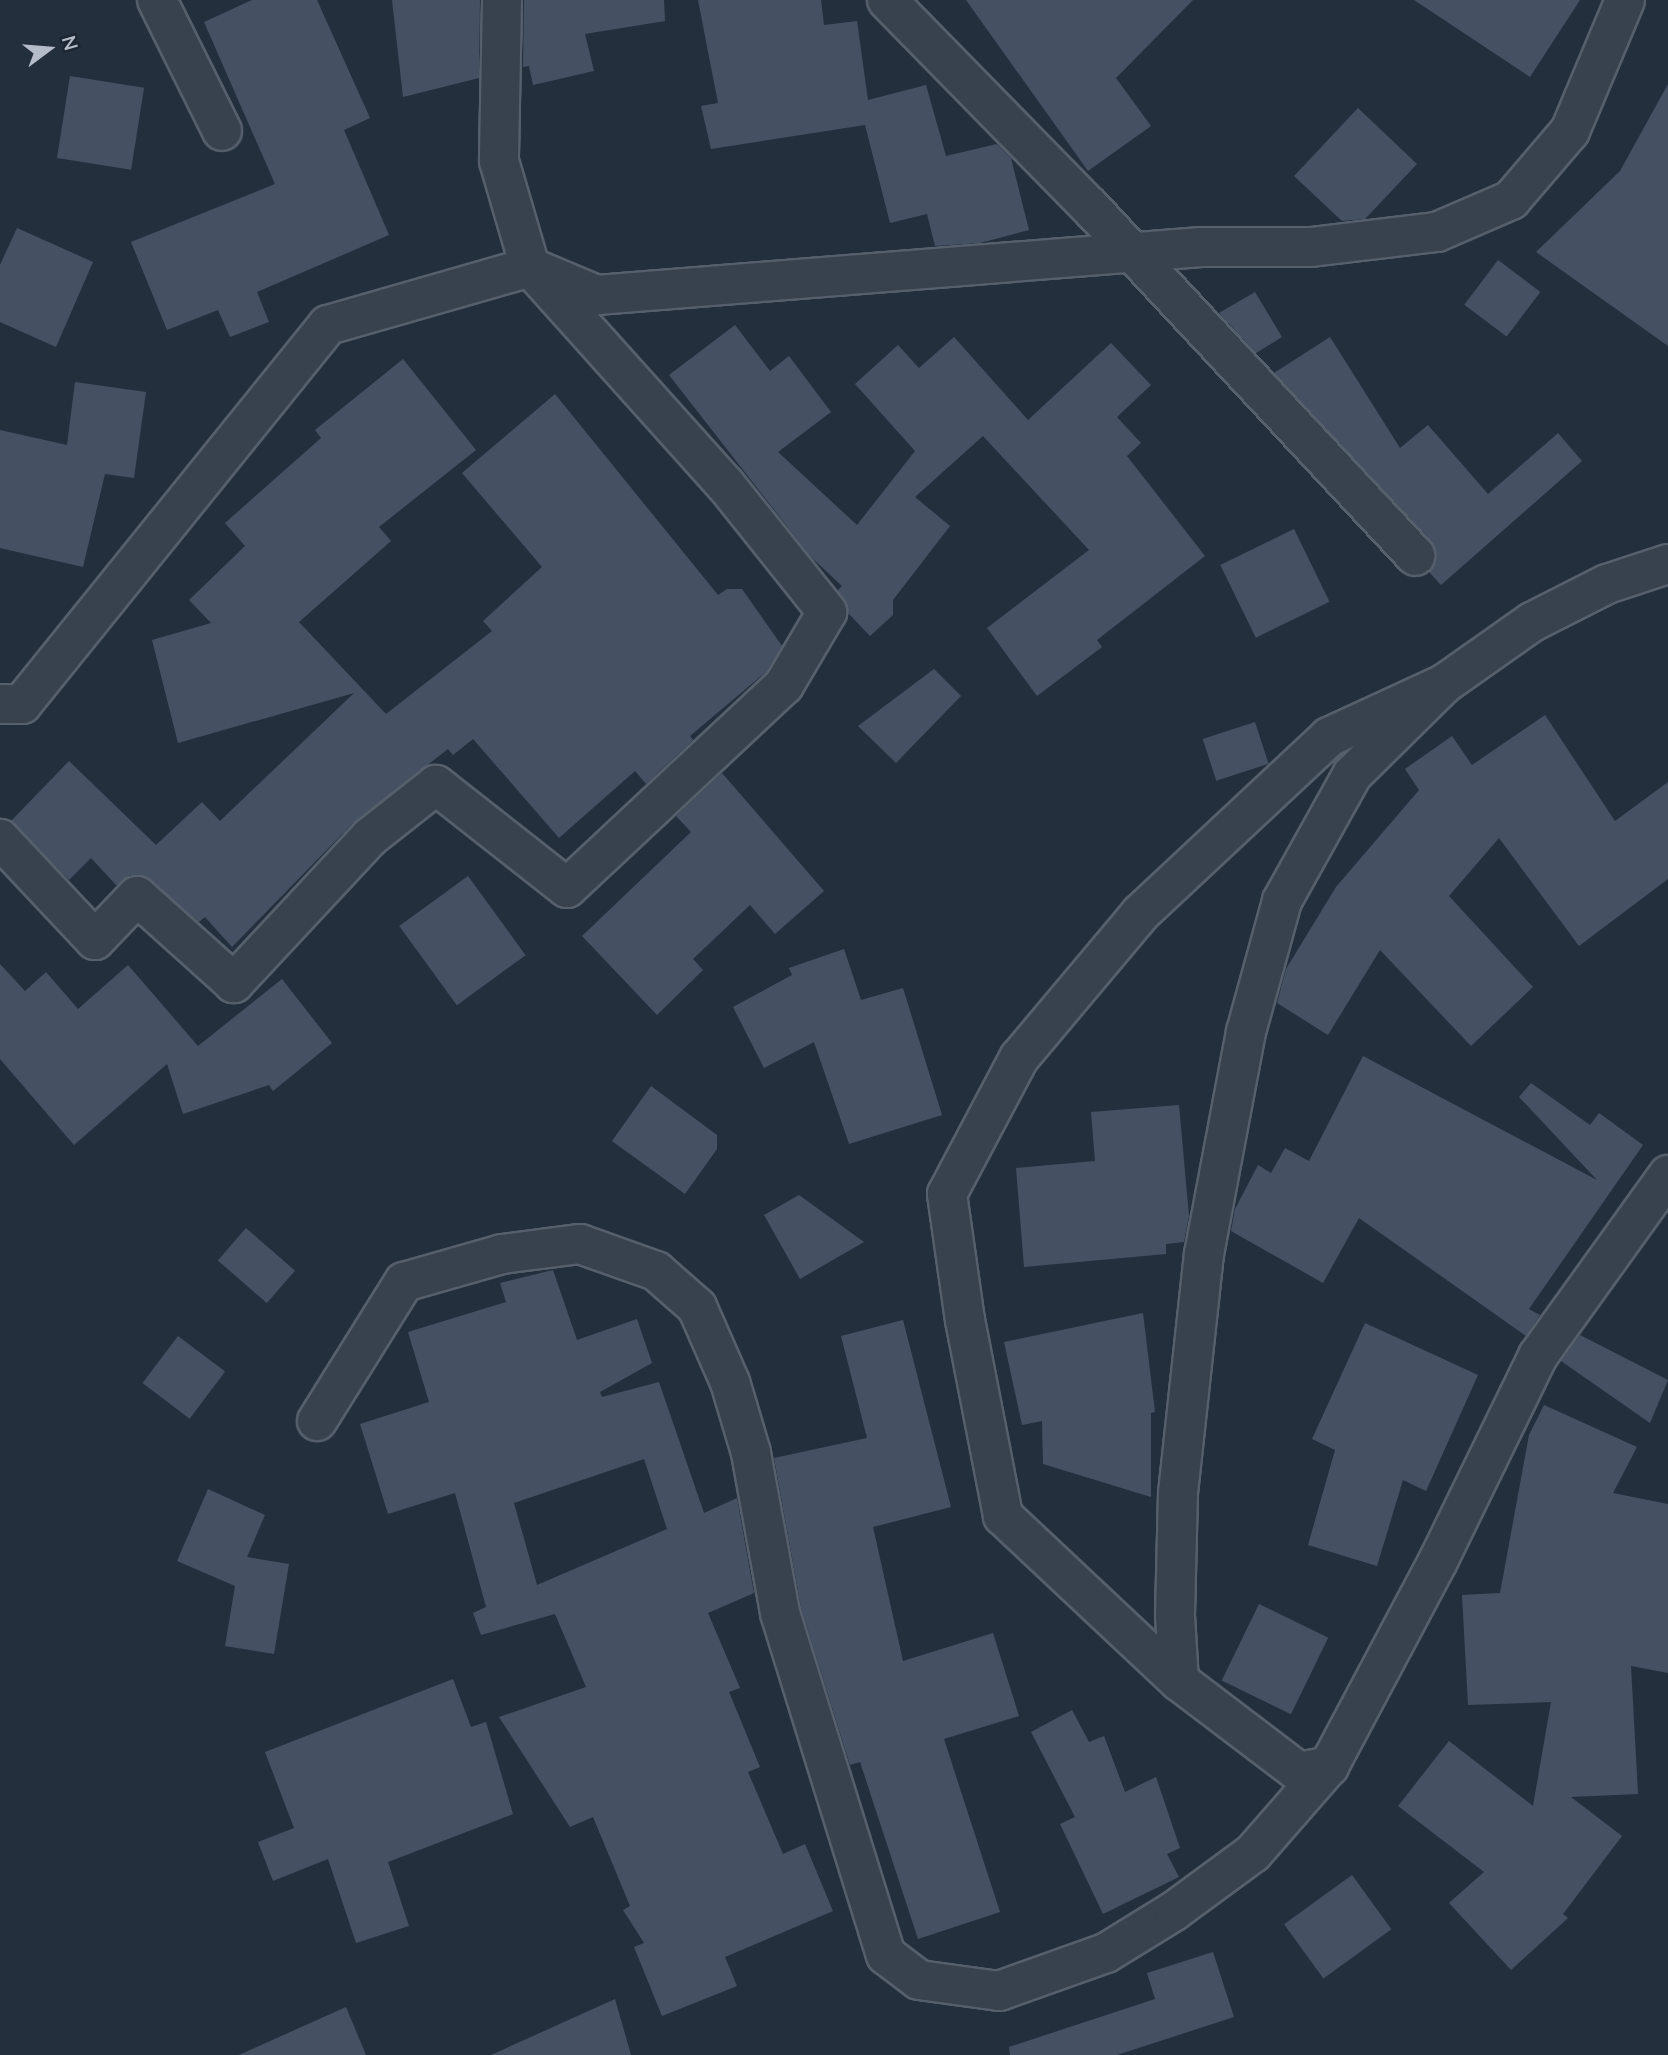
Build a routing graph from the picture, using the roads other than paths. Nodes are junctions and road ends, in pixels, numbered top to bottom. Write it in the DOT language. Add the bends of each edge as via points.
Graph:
graph roads {
  1 [pos="157,0"];
  2 [pos="502,0"];
  3 [pos="887,0"];
  4 [pos="1625,0"];
  5 [pos="222,131"];
  6 [pos="1133,253"];
  7 [pos="530,267"];
  8 [pos="1415,556"];
  9 [pos="1668,564"];
  10 [pos="1444,684"];
  11 [pos="0,704"];
  12 [pos="0,839"];
  13 [pos="1668,1175"];
  14 [pos="317,1421"];
  15 [pos="1179,1681"];
  16 [pos="1329,1766"];
  1 -- 5 [label="street"];
  2 -- 7 [label="street" via="499,161"];
  3 -- 6 [label="street"];
  4 -- 6 [label="street" via="1570,131 1511,200 1437,232 1311,247 1201,247"];
  6 -- 7 [label="street" via="597,295"];
  6 -- 8 [label="street"];
  7 -- 11 [label="street" via="328,325 22,704"];
  7 -- 12 [label="street" via="725,484 827,612 784,685 567,888 436,785 370,837 234,983 137,896 95,940"];
  9 -- 10 [label="street" via="1607,584 1532,622"];
  10 -- 15 [label="street" via="1352,775 1282,901 1246,1032 1204,1255 1178,1493 1175,1615"];
  10 -- 15 [label="street" via="1329,737 1140,914 1019,1058 947,1194 965,1320 1003,1516"];
  13 -- 16 [label="street" via="1538,1356 1438,1561"];
  14 -- 16 [label="street" via="404,1282 502,1254 580,1244 656,1270 698,1307 734,1394 751,1453 780,1613 886,1955 919,1980 999,1991 1106,1953 1174,1911 1253,1853"];
  15 -- 16 [label="street" via="1299,1772"];
}
